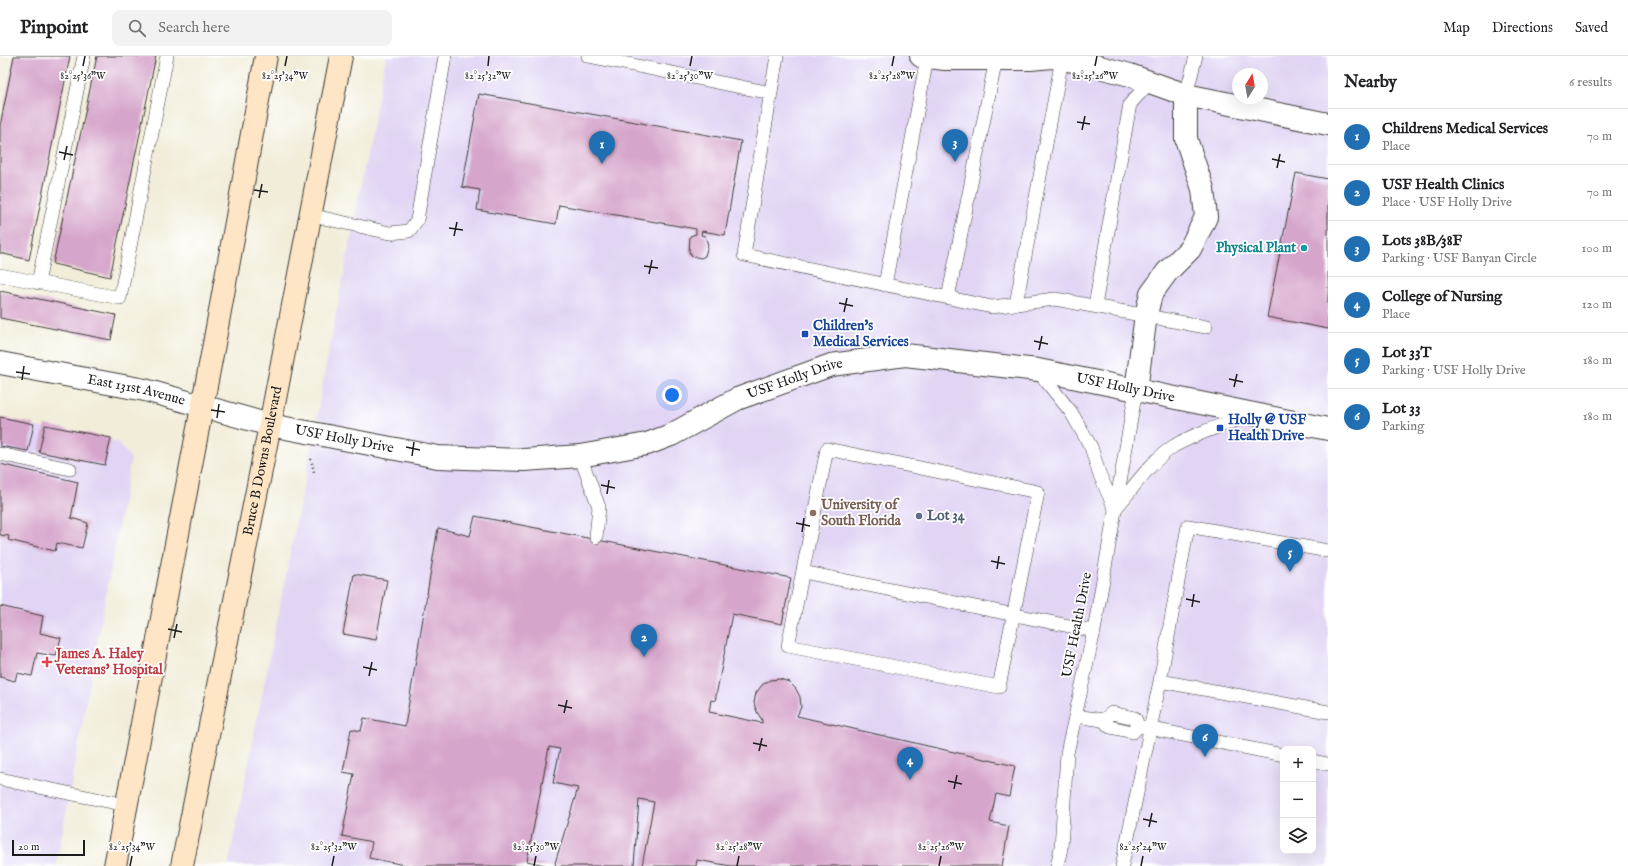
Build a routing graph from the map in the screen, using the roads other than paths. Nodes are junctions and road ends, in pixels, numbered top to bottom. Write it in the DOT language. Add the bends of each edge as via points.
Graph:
graph roads {
  1 [pos="84,56"];
  2 [pos="167,56"];
  3 [pos="266,56"];
  4 [pos="341,56"];
  5 [pos="445,56"];
  6 [pos="588,56"];
  7 [pos="777,56"];
  8 [pos="1196,56"];
  9 [pos="924,57"];
  10 [pos="1030,58"];
  11 [pos="996,59"];
  12 [pos="1062,59"];
  13 [pos="1150,82"];
  14 [pos="771,93"];
  15 [pos="1186,95"];
  16 [pos="1328,124"];
  17 [pos="310,215"];
  18 [pos="0,275"];
  19 [pos="38,282"];
  20 [pos="885,284"];
  21 [pos="948,298"];
  22 [pos="1016,304"];
  23 [pos="1095,306"];
  24 [pos="1146,315"];
  25 [pos="1206,327"];
  26 [pos="0,362"];
  27 [pos="1038,370"];
  28 [pos="1136,390"];
  29 [pos="202,406"];
  30 [pos="1253,414"];
  31 [pos="270,425"];
  32 [pos="1328,429"];
  33 [pos="0,454"];
  34 [pos="580,456"];
  35 [pos="70,469"];
  36 [pos="1115,510"];
  37 [pos="596,537"];
  38 [pos="1328,551"];
  39 [pos="803,572"];
  40 [pos="1013,615"];
  41 [pos="1094,631"];
  42 [pos="1160,681"];
  43 [pos="1328,712"];
  44 [pos="1075,716"];
  45 [pos="1144,727"];
  46 [pos="1280,754"];
  47 [pos="1316,762"];
  48 [pos="1328,764"];
  49 [pos="0,779"];
  50 [pos="126,805"];
  51 [pos="115,866"];
  52 [pos="182,866"];
  53 [pos="1057,866"];
  54 [pos="1122,866"];
  1 -- 19 [label="lane"];
  2 -- 19 [label="lane" via="120,298"];
  3 -- 29 [label="main road"];
  4 -- 17 [label="main road, Bruce B Downs Boulevard"];
  5 -- 17 [label="lane" via="417,220 409,231 390,233"];
  6 -- 14 [label="lane"];
  7 -- 14 [label="lane"];
  8 -- 15 [label="lane"];
  9 -- 11 [label="street"];
  9 -- 20 [label="lane"];
  10 -- 11 [label="street"];
  10 -- 12 [label="street"];
  11 -- 21 [label="lane"];
  12 -- 13 [label="street"];
  12 -- 22 [label="lane"];
  13 -- 15 [label="street"];
  13 -- 23 [label="lane" via="1130,104"];
  14 -- 20 [label="lane" via="744,255"];
  15 -- 16 [label="street"];
  15 -- 24 [label="street" via="1186,139 1203,189 1206,217 1190,249 1167,272 1151,294"];
  17 -- 31 [label="main road, Bruce B Downs Boulevard"];
  18 -- 19 [label="lane"];
  20 -- 21 [label="lane"];
  21 -- 22 [label="lane" via="992,307"];
  22 -- 23 [label="lane" via="1055,299"];
  23 -- 24 [label="lane"];
  24 -- 25 [label="lane"];
  24 -- 28 [label="street"];
  26 -- 29 [label="street, East 131st Avenue" via="145,390"];
  27 -- 28 [label="street, USF Holly Drive"];
  27 -- 34 [label="street, USF Holly Drive" via="905,355 831,365 737,399 671,435 647,444"];
  27 -- 36 [label="lane" via="1071,412 1091,447"];
  28 -- 30 [label="street, USF Holly Drive"];
  28 -- 36 [label="lane, USF Health Drive"];
  29 -- 31 [label="street, East 131st Avenue"];
  29 -- 50 [label="main road"];
  30 -- 32 [label="street, USF Holly Drive"];
  30 -- 36 [label="lane" via="1174,446 1154,462"];
  31 -- 34 [label="street, USF Holly Drive" via="438,457 524,460"];
  31 -- 52 [label="main road, Bruce B Downs Boulevard"];
  33 -- 35 [label="lane"];
  34 -- 37 [label="lane" via="599,506"];
  36 -- 41 [label="lane, USF Health Drive"];
  38 -- 42 [label="lane" via="1188,526"];
  39 -- 40 [label="lane"];
  39 -- 40 [label="lane" via="788,646 999,687"];
  39 -- 40 [label="lane" via="827,449 1038,492"];
  40 -- 41 [label="lane"];
  41 -- 44 [label="lane, USF Health Drive"];
  42 -- 43 [label="lane"];
  42 -- 45 [label="lane"];
  44 -- 45 [label="lane" via="1103,720 1112,713 1135,718"];
  44 -- 53 [label="lane, USF Health Drive" via="1067,753"];
  45 -- 46 [label="lane"];
  45 -- 54 [label="lane"];
  47 -- 48 [label="lane"];
  49 -- 50 [label="lane"];
  50 -- 51 [label="main road"];
}
